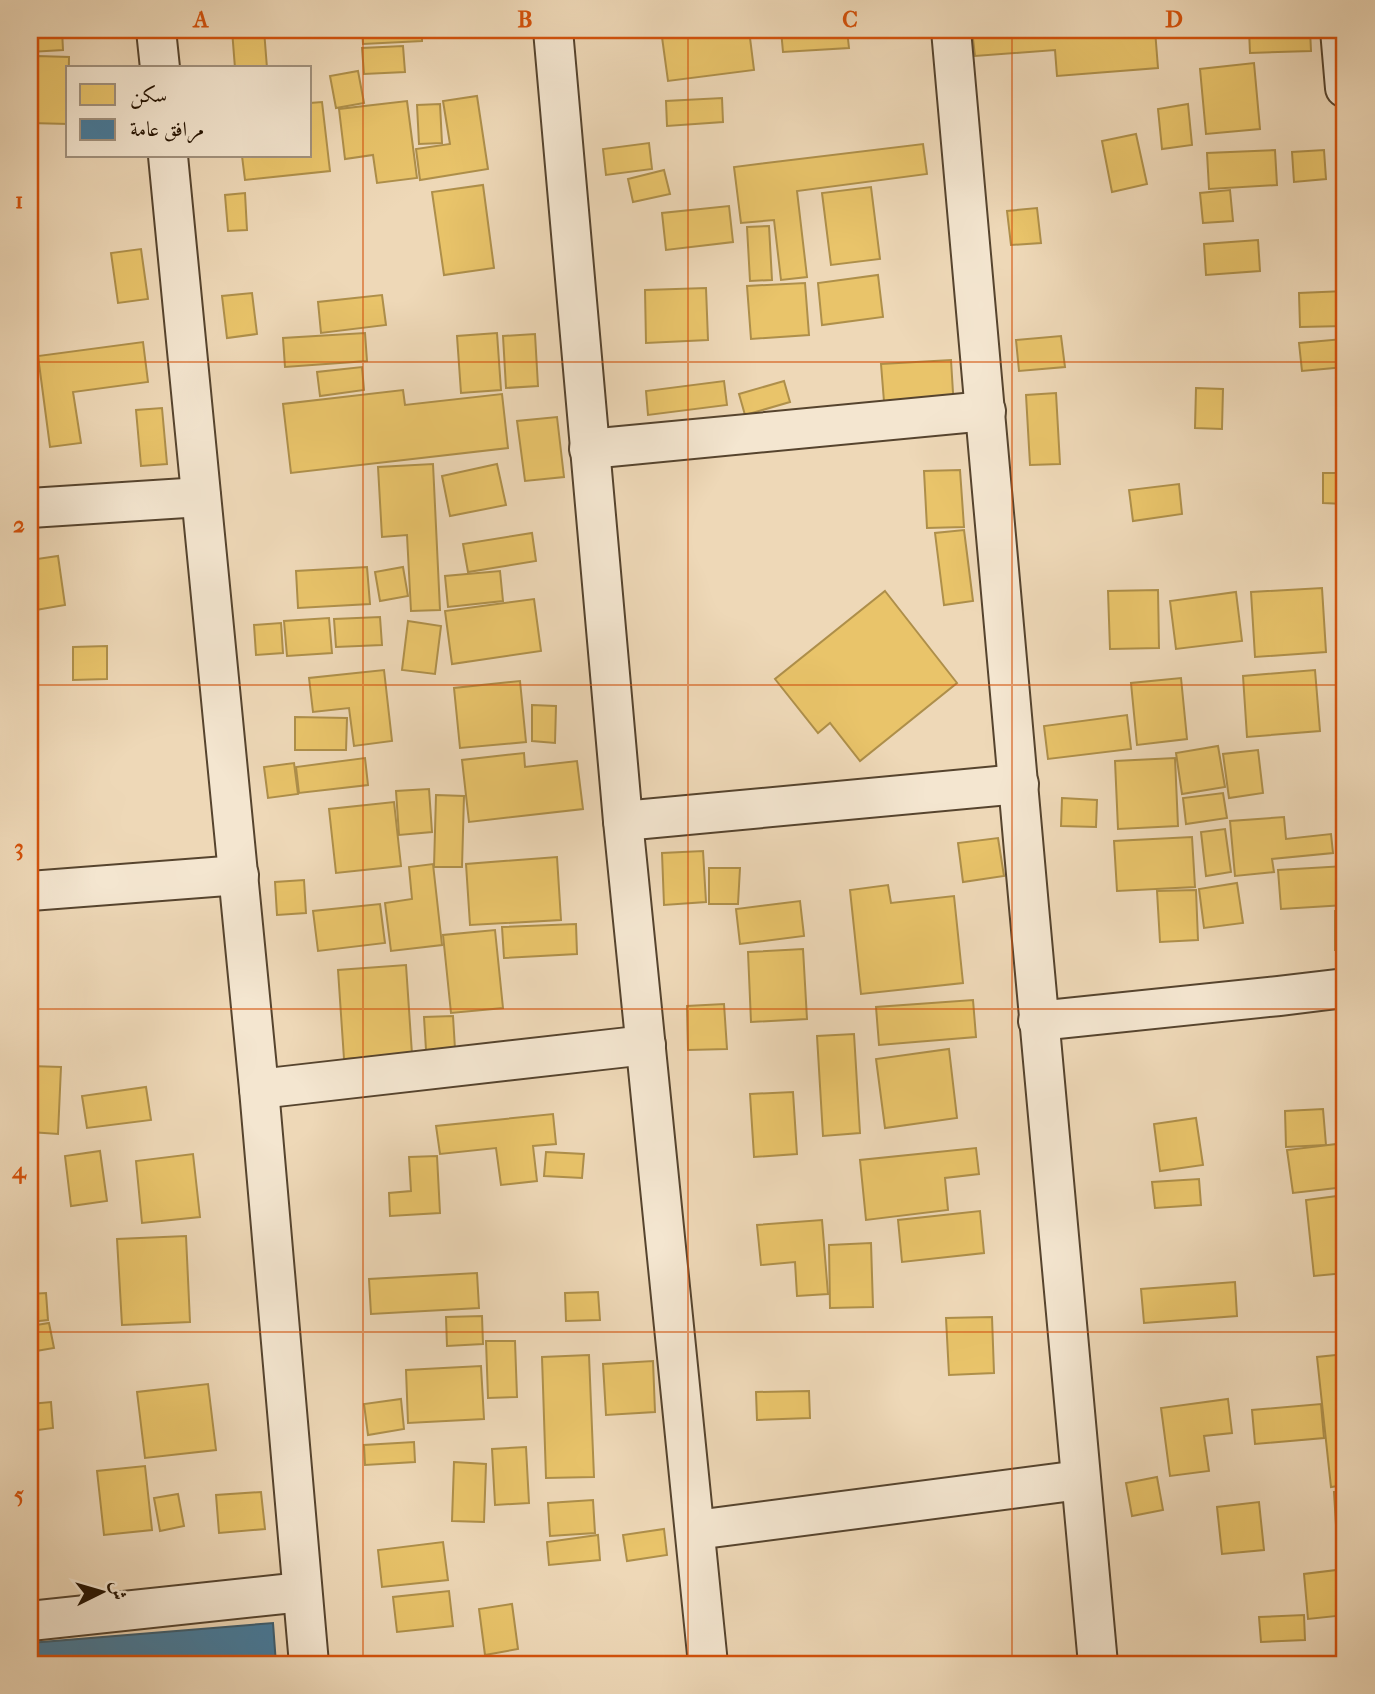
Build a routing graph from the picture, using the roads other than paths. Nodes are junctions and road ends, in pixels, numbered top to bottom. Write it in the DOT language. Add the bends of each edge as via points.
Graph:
graph roads {
  1 [pos="156,30"];
  2 [pos="552,30"];
  3 [pos="951,30"];
  4 [pos="1340,30"];
  5 [pos="160,66"];
  6 [pos="1345,88"];
  7 [pos="168,158"];
  8 [pos="986,411"];
  9 [pos="589,449"];
  10 [pos="201,497"];
  11 [pos="30,508"];
  12 [pos="1019,784"];
  13 [pos="623,821"];
  14 [pos="239,876"];
  15 [pos="30,891"];
  16 [pos="1345,988"];
  17 [pos="1038,1021"];
  18 [pos="646,1045"];
  19 [pos="259,1089"];
  20 [pos="1080,1480"];
  21 [pos="696,1530"];
  22 [pos="302,1592"];
  23 [pos="30,1621"];
  24 [pos="309,1664"];
  25 [pos="708,1664"];
  26 [pos="1098,1664"];
  1 -- 5 [label="street"];
  2 -- 9 [label="street"];
  3 -- 8 [label="street"];
  4 -- 6 [label="street"];
  7 -- 10 [label="street"];
  8 -- 9 [label="street"];
  8 -- 12 [label="street"];
  9 -- 13 [label="street"];
  10 -- 11 [label="street"];
  10 -- 14 [label="street"];
  12 -- 13 [label="street"];
  12 -- 17 [label="street"];
  13 -- 18 [label="street"];
  14 -- 15 [label="street"];
  14 -- 19 [label="street"];
  16 -- 17 [label="street"];
  17 -- 20 [label="street"];
  18 -- 19 [label="street"];
  18 -- 21 [label="street"];
  19 -- 22 [label="street"];
  20 -- 21 [label="street"];
  20 -- 26 [label="street"];
  21 -- 25 [label="street"];
  22 -- 23 [label="street"];
  22 -- 24 [label="street"];
}
